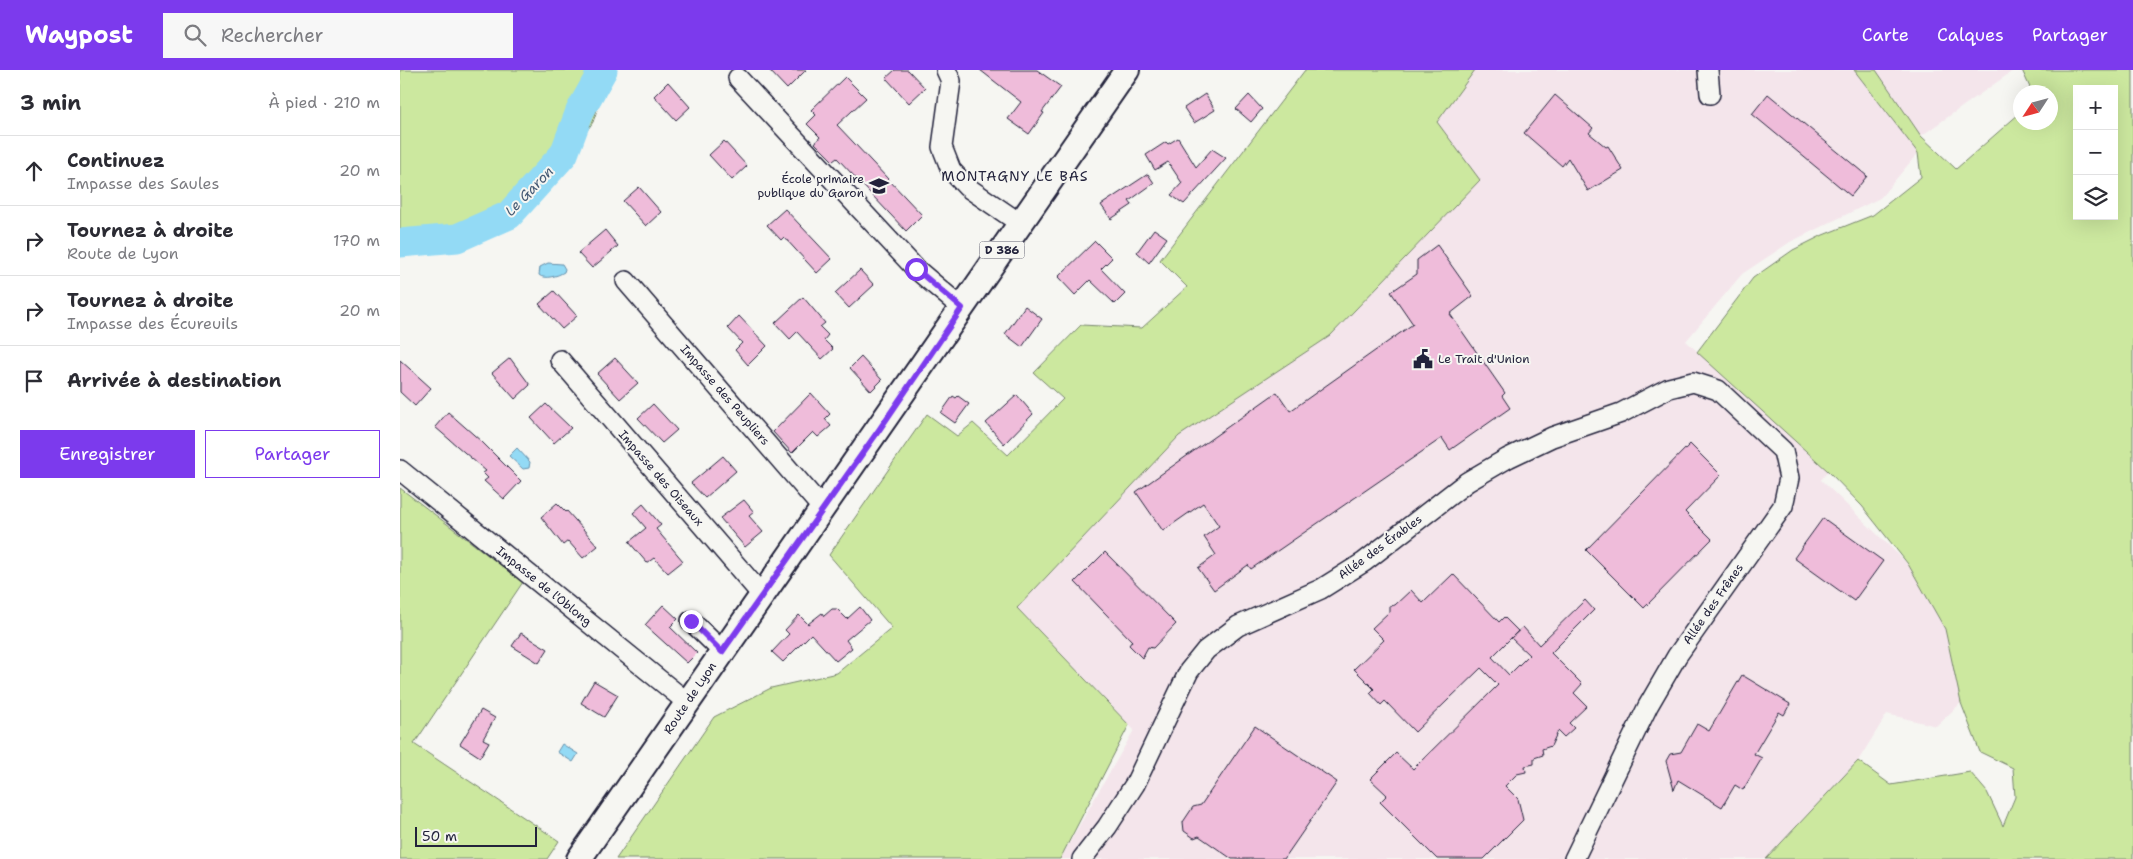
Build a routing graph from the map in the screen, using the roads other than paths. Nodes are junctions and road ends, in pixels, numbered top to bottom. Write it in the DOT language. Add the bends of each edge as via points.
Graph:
graph roads {
  1 [pos="946,70"];
  2 [pos="1127,70"];
  3 [pos="1708,70"];
  4 [pos="738,78"];
  5 [pos="1710,94"];
  6 [pos="1020,224"];
  7 [pos="626,281"];
  8 [pos="962,308"];
  9 [pos="560,360"];
  10 [pos="1694,382"];
  11 [pos="400,470"];
  12 [pos="823,510"];
  13 [pos="762,595"];
  14 [pos="691,621"];
  15 [pos="722,652"];
  16 [pos="688,703"];
  17 [pos="579,859"];
  18 [pos="1082,859"];
  19 [pos="1574,859"];
  1 -- 6 [label="street" via="951,81 942,147 951,170 966,187"];
  2 -- 6 [label="main road, Route de Lyon / D 386"];
  3 -- 5 [label="street"];
  4 -- 8 [label="street" via="916,269"];
  6 -- 8 [label="main road, Route de Lyon / D 386"];
  7 -- 12 [label="street, Impasse des Peupliers"];
  8 -- 12 [label="main road, Route de Lyon / D 386"];
  9 -- 13 [label="street, Impasse des Oiseaux"];
  10 -- 18 [label="street, Allée des Érables" via="1669,388 1620,413 1552,437 1508,458 1467,482 1364,562 1321,589 1238,626 1221,638 1189,670 1135,784"];
  10 -- 19 [label="street, Allée des Frênes" via="1718,390 1783,451 1789,478 1783,506 1672,665 1648,706"];
  11 -- 16 [label="street, Impasse de l'Oblong"];
  12 -- 13 [label="main road, Route de Lyon / D 386"];
  13 -- 15 [label="main road, Route de Lyon / D 386"];
  14 -- 15 [label="street"];
  15 -- 16 [label="main road, Route de Lyon / D 386"];
  16 -- 17 [label="main road, Route de Lyon / D 386"];
}
